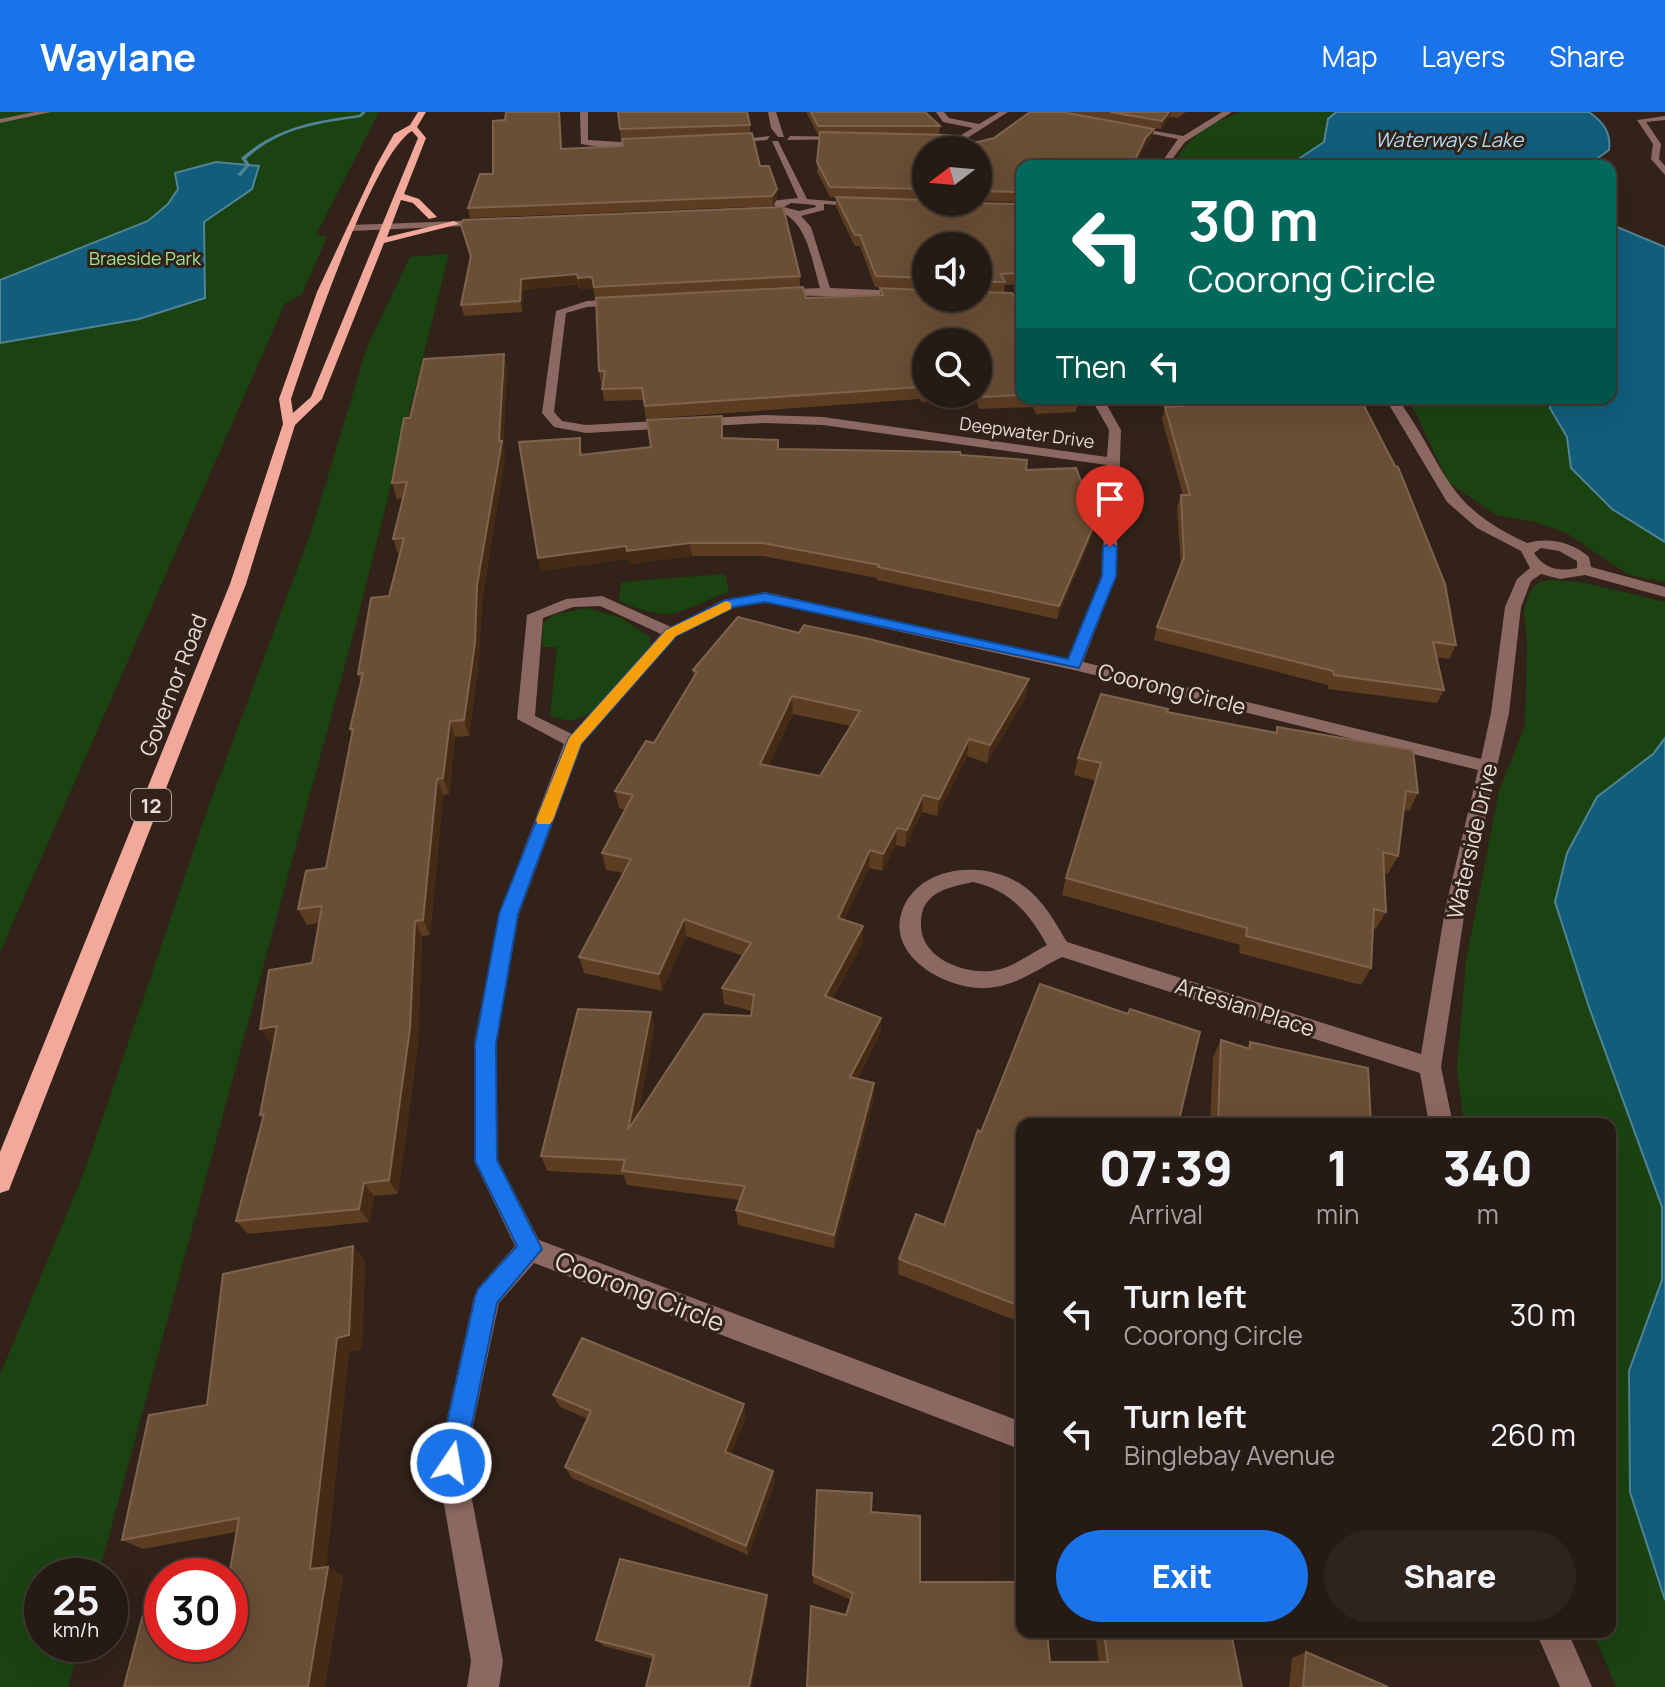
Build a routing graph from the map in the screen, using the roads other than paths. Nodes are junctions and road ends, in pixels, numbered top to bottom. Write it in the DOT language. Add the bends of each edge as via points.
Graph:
graph roads {
  1 [pos="47,112"];
  2 [pos="422,112"];
  3 [pos="584,112"];
  4 [pos="772,112"];
  5 [pos="940,112"];
  6 [pos="1004,112"];
  7 [pos="1228,112"];
  8 [pos="1632,112"];
  9 [pos="1648,118"];
  10 [pos="1665,118"];
  11 [pos="0,121"];
  12 [pos="413,127"];
  13 [pos="981,127"];
  14 [pos="1123,127"];
  15 [pos="1183,138"];
  16 [pos="779,139"];
  17 [pos="851,139"];
  18 [pos="911,140"];
  19 [pos="714,141"];
  20 [pos="667,143"];
  21 [pos="1166,160"];
  22 [pos="1665,172"];
  23 [pos="794,190"];
  24 [pos="399,196"];
  25 [pos="803,199"];
  26 [pos="787,207"];
  27 [pos="734,208"];
  28 [pos="814,208"];
  29 [pos="877,208"];
  30 [pos="432,217"];
  31 [pos="388,223"];
  32 [pos="352,224"];
  33 [pos="454,224"];
  34 [pos="806,227"];
  35 [pos="381,241"];
  36 [pos="826,291"];
  37 [pos="766,294"];
  38 [pos="912,294"];
  39 [pos="992,298"];
  40 [pos="1016,299"];
  41 [pos="631,301"];
  42 [pos="1100,404"];
  43 [pos="1396,404"];
  44 [pos="289,424"];
  45 [pos="1113,462"];
  46 [pos="1528,549"];
  47 [pos="1540,568"];
  48 [pos="1584,570"];
  49 [pos="1665,592"];
  50 [pos="671,633"];
  51 [pos="1074,665"];
  52 [pos="574,742"];
  53 [pos="1489,767"];
  54 [pos="1060,948"];
  55 [pos="1430,1067"];
  56 [pos="1440,1118"];
  57 [pos="0,1182"];
  58 [pos="530,1249"];
  59 [pos="1016,1434"];
  60 [pos="1552,1638"];
  61 [pos="483,1687"];
  62 [pos="1576,1687"];
  1 -- 11 [label="street"];
  2 -- 12 [label="main road, Governor Road / 12"];
  3 -- 20 [label="street" via="584,142"];
  4 -- 16 [label="street"];
  5 -- 13 [label="street" via="946,120"];
  6 -- 13 [label="street"];
  7 -- 15 [label="street"];
  8 -- 9 [label="street"];
  9 -- 10 [label="street"];
  9 -- 22 [label="street" via="1641,120 1657,144 1655,159"];
  12 -- 24 [label="main road, Governor Road / 12" via="422,138"];
  12 -- 32 [label="main road, Governor Road / 12" via="397,136"];
  13 -- 18 [label="street" via="958,140"];
  14 -- 15 [label="street"];
  15 -- 21 [label="street"];
  16 -- 17 [label="street"];
  16 -- 19 [label="street"];
  16 -- 23 [label="street"];
  23 -- 25 [label="street"];
  23 -- 26 [label="street"];
  24 -- 30 [label="main road" via="416,201"];
  24 -- 31 [label="main road, Governor Road / 12"];
  25 -- 26 [label="street"];
  25 -- 28 [label="street"];
  26 -- 27 [label="street"];
  26 -- 28 [label="street"];
  26 -- 34 [label="street"];
  28 -- 29 [label="street"];
  28 -- 34 [label="street"];
  30 -- 31 [label="street"];
  30 -- 33 [label="street" via="498,218"];
  31 -- 32 [label="street"];
  31 -- 33 [label="street"];
  31 -- 35 [label="main road, Governor Road / 12"];
  32 -- 44 [label="main road, Governor Road / 12" via="293,367 285,399"];
  33 -- 35 [label="main road"];
  34 -- 36 [label="street"];
  35 -- 44 [label="main road, Governor Road / 12" via="316,399"];
  36 -- 37 [label="street"];
  36 -- 38 [label="street"];
  39 -- 40 [label="street"];
  41 -- 45 [label="street, Deepwater Drive" via="561,311 548,413 558,424 586,429 823,421"];
  42 -- 45 [label="street" via="1115,430"];
  43 -- 46 [label="street" via="1458,506"];
  44 -- 57 [label="main road, Governor Road / 12" via="238,584"];
  45 -- 51 [label="street" via="1109,576"];
  46 -- 47 [label="street" via="1528,558"];
  46 -- 48 [label="street" via="1551,545 1570,550 1584,560"];
  47 -- 48 [label="street" via="1567,574"];
  47 -- 53 [label="street, Waterside Drive" via="1524,579 1513,607"];
  48 -- 49 [label="street"];
  50 -- 51 [label="street, Coorong Circle" via="730,603 765,597"];
  50 -- 52 [label="street, Coorong Circle"];
  50 -- 52 [label="street" via="602,601 571,602 535,615 526,719"];
  51 -- 53 [label="street, Coorong Circle"];
  52 -- 58 [label="street, Coorong Circle" via="509,914 485,1044 486,1161"];
  53 -- 55 [label="street, Waterside Drive" via="1455,910"];
  54 -- 54 [label="street" via="1008,976 967,979 930,963 918,950 911,936 912,905 936,882 954,876 993,877 1027,898"];
  54 -- 55 [label="street, Artesian Place"];
  55 -- 56 [label="street, Waterside Drive"];
  58 -- 59 [label="street, Coorong Circle"];
  58 -- 61 [label="street" via="487,1297 451,1463 487,1661"];
  60 -- 62 [label="street"];
}
